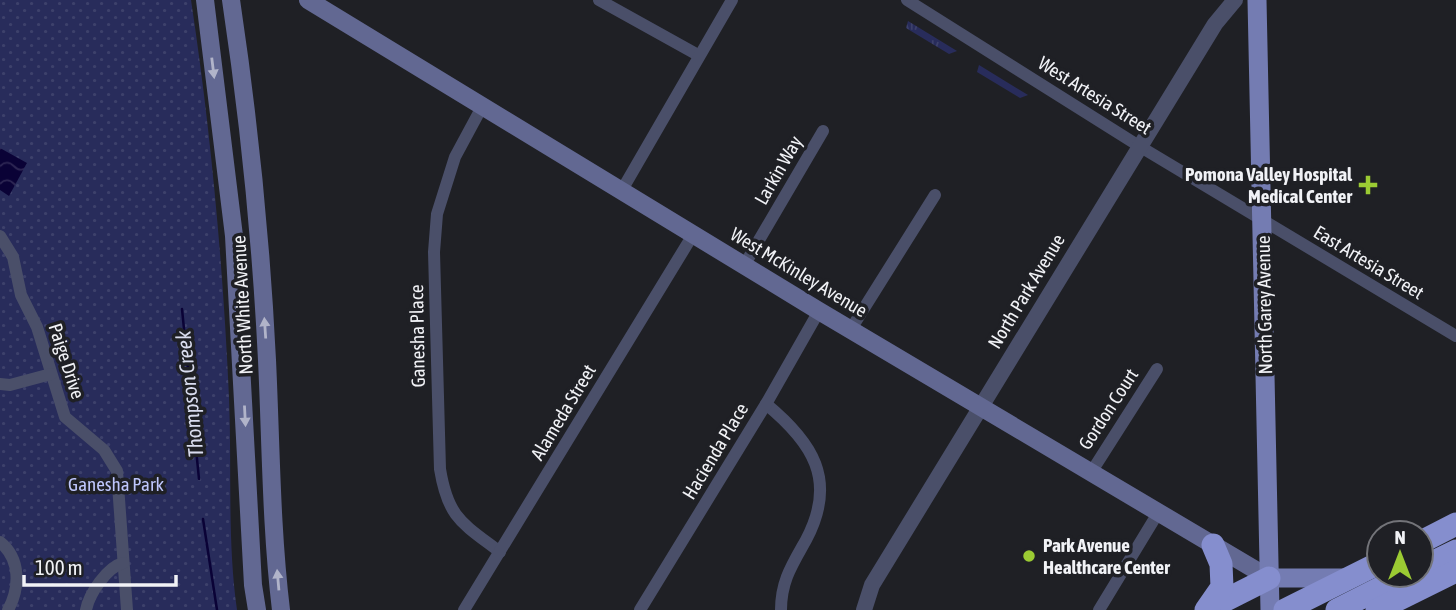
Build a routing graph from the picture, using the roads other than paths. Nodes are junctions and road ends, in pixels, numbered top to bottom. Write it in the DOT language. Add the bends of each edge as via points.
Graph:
graph roads {
  1 [pos="205,0"];
  2 [pos="231,0"];
  3 [pos="308,0"];
  4 [pos="599,0"];
  5 [pos="732,0"];
  6 [pos="908,0"];
  7 [pos="1235,0"];
  8 [pos="1257,0"];
  9 [pos="698,55"];
  10 [pos="483,105"];
  11 [pos="823,131"];
  12 [pos="1139,146"];
  13 [pos="622,190"];
  14 [pos="935,195"];
  15 [pos="1263,221"];
  16 [pos="694,233"];
  17 [pos="0,236"];
  18 [pos="745,264"];
  19 [pos="819,311"];
  20 [pos="851,329"];
  21 [pos="1456,336"];
  22 [pos="1157,369"];
  23 [pos="51,374"];
  24 [pos="0,384"];
  25 [pos="766,404"];
  26 [pos="982,405"];
  27 [pos="1092,471"];
  28 [pos="1158,513"];
  29 [pos="1456,524"];
  30 [pos="1435,535"];
  31 [pos="0,542"];
  32 [pos="1213,545"];
  33 [pos="1456,551"];
  34 [pos="500,552"];
  35 [pos="1435,561"];
  36 [pos="123,563"];
  37 [pos="1365,570"];
  38 [pos="1456,571"];
  39 [pos="1269,578"];
  40 [pos="1456,579"];
  41 [pos="1378,589"];
  42 [pos="8,610"];
  43 [pos="86,610"];
  44 [pos="127,610"];
  45 [pos="257,610"];
  46 [pos="281,610"];
  47 [pos="464,610"];
  48 [pos="640,610"];
  49 [pos="781,610"];
  50 [pos="864,610"];
  51 [pos="1099,610"];
  52 [pos="1206,610"];
  53 [pos="1270,610"];
  54 [pos="1285,610"];
  55 [pos="1337,610"];
  56 [pos="1377,610"];
  1 -- 45 [label="main road, North White Avenue, one-way" via="234,236"];
  46 -- 2 [label="main road, North White Avenue, one-way" via="258,218 243,67"];
  3 -- 10 [label="main road, West McKinley Avenue"];
  4 -- 9 [label="street"];
  5 -- 9 [label="street"];
  6 -- 12 [label="street, West Artesia Street"];
  7 -- 12 [label="street, North Park Avenue" via="1215,24"];
  8 -- 15 [label="main road, North Garey Avenue"];
  9 -- 13 [label="street"];
  10 -- 13 [label="main road, West McKinley Avenue"];
  10 -- 34 [label="street, Ganesha Place" via="455,157 437,214 440,469 444,498 456,518"];
  11 -- 18 [label="street, Larkin Way"];
  12 -- 15 [label="street, West Artesia Street"];
  12 -- 26 [label="street, North Park Avenue"];
  13 -- 16 [label="main road, West McKinley Avenue"];
  14 -- 20 [label="street"];
  15 -- 21 [label="street, East Artesia Street"];
  15 -- 39 [label="main road, North Garey Avenue"];
  16 -- 18 [label="main road, West McKinley Avenue"];
  16 -- 34 [label="street, Alameda Street"];
  17 -- 23 [label="street, Paige Drive" via="13,257 21,295 37,327"];
  18 -- 19 [label="main road, West McKinley Avenue"];
  19 -- 20 [label="main road, West McKinley Avenue"];
  19 -- 25 [label="street, Hacienda Place"];
  20 -- 26 [label="main road, West McKinley Avenue"];
  22 -- 27 [label="street, Gordon Court"];
  23 -- 24 [label="street"];
  23 -- 36 [label="street, Paige Drive" via="65,417 104,450 117,471"];
  25 -- 48 [label="street, Hacienda Place"];
  25 -- 49 [label="street" via="803,438 817,465 816,515 783,580"];
  26 -- 27 [label="main road, West McKinley Avenue"];
  26 -- 50 [label="street, North Park Avenue" via="872,585"];
  27 -- 28 [label="main road, West McKinley Avenue"];
  28 -- 32 [label="main road, West McKinley Avenue"];
  28 -- 51 [label="street"];
  29 -- 30 [label="highway"];
  31 -- 42 [label="street" via="13,561 18,582"];
  32 -- 39 [label="main road, West McKinley Avenue"];
  32 -- 52 [label="highway" via="1221,564 1222,587"];
  33 -- 35 [label="highway"];
  34 -- 47 [label="street, Alameda Street"];
  36 -- 43 [label="street" via="111,568"];
  36 -- 44 [label="street, Paige Drive"];
  37 -- 54 [label="highway"];
  38 -- 56 [label="highway"];
  39 -- 40 [label="main road"];
  39 -- 52 [label="highway"];
  39 -- 53 [label="main road, North Garey Avenue"];
  41 -- 55 [label="highway"];
}
